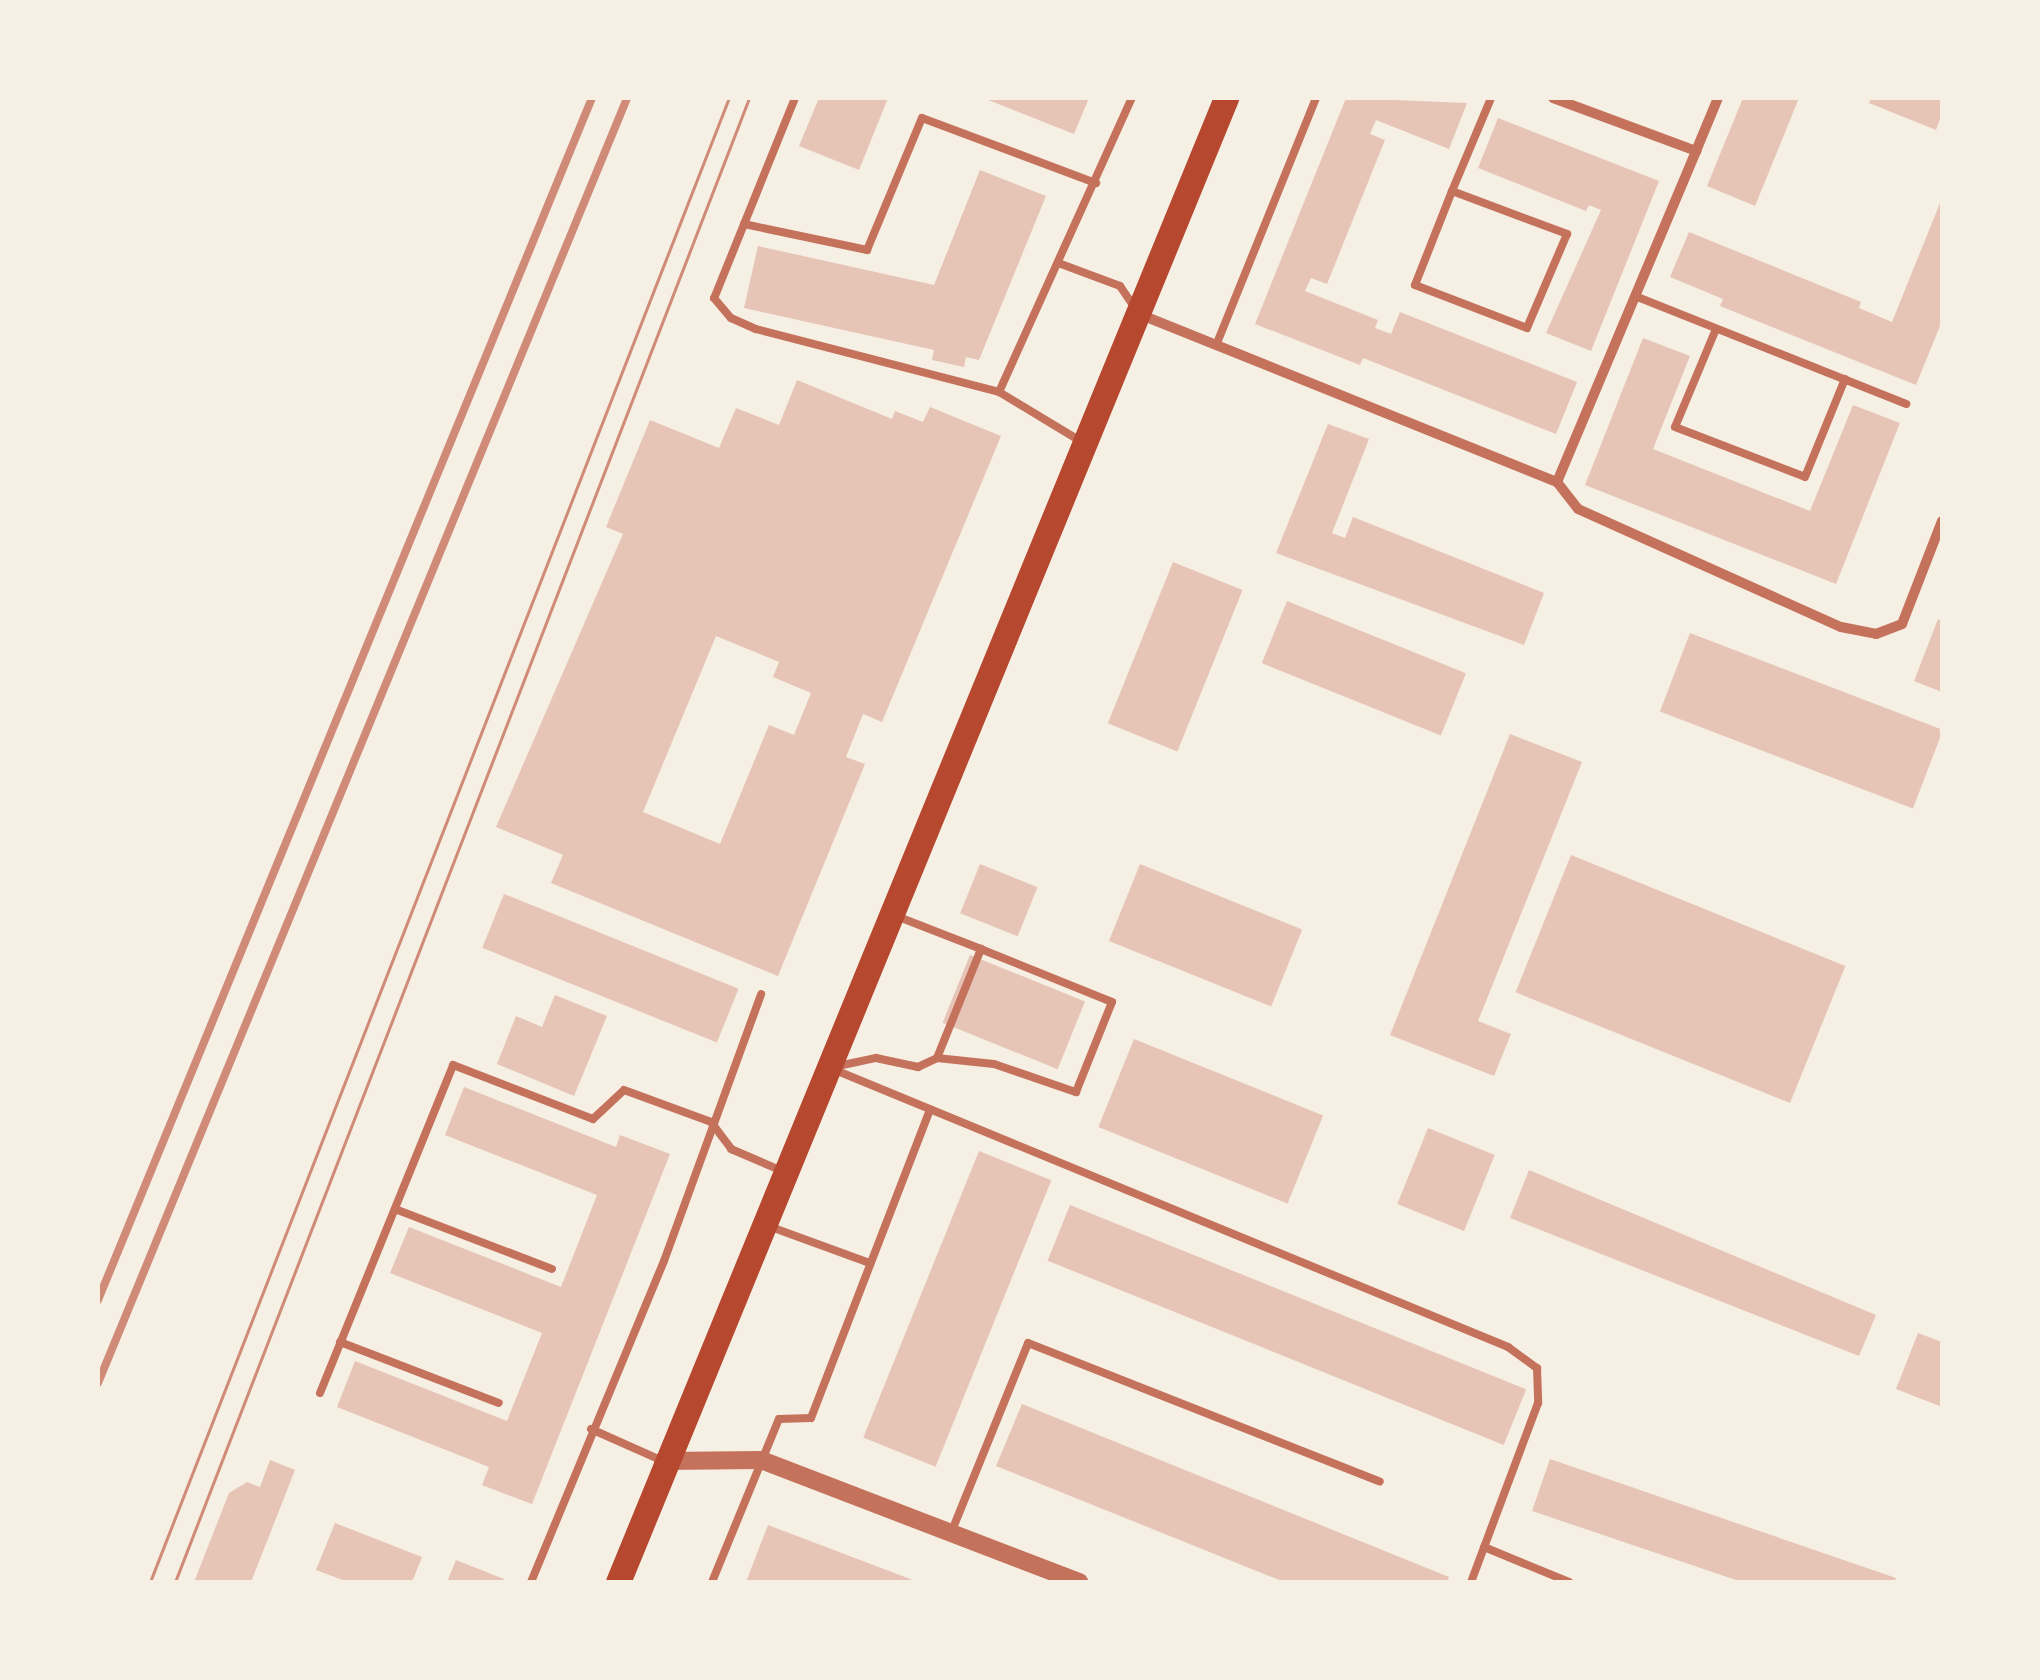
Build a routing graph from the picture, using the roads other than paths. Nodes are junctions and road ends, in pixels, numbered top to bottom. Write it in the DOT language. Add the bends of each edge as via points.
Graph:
graph roads {
  1 [pos="795,98"];
  2 [pos="1132,98"];
  3 [pos="1226,98"];
  4 [pos="1316,98"];
  5 [pos="1491,98"];
  6 [pos="1553,98"];
  7 [pos="1718,98"];
  8 [pos="1696,151"];
  9 [pos="1096,183"];
  10 [pos="1452,191"];
  11 [pos="744,224"];
  12 [pos="1062,264"];
  13 [pos="1635,296"];
  14 [pos="1138,313"];
  15 [pos="1716,328"];
  16 [pos="1217,343"];
  17 [pos="1844,379"];
  18 [pos="999,392"];
  19 [pos="1906,404"];
  20 [pos="1085,444"];
  21 [pos="1557,482"];
  22 [pos="1942,521"];
  23 [pos="892,914"];
  24 [pos="981,949"];
  25 [pos="761,994"];
  26 [pos="936,1058"];
  27 [pos="830,1067"];
  28 [pos="930,1108"];
  29 [pos="711,1122"];
  30 [pos="787,1173"];
  31 [pos="395,1209"];
  32 [pos="767,1225"];
  33 [pos="870,1263"];
  34 [pos="552,1270"];
  35 [pos="340,1342"];
  36 [pos="320,1393"];
  37 [pos="499,1403"];
  38 [pos="591,1429"];
  39 [pos="762,1460"];
  40 [pos="663,1462"];
  41 [pos="1380,1482"];
  42 [pos="951,1533"];
  43 [pos="1484,1547"];
  44 [pos="531,1582"];
  45 [pos="618,1582"];
  46 [pos="712,1582"];
  47 [pos="1079,1582"];
  48 [pos="1472,1582"];
  49 [pos="1569,1582"];
  1 -- 11 [label="lane"];
  2 -- 9 [label="lane"];
  3 -- 14 [label="main road"];
  4 -- 16 [label="lane"];
  5 -- 10 [label="lane"];
  6 -- 8 [label="street"];
  7 -- 8 [label="street"];
  8 -- 13 [label="street"];
  9 -- 11 [label="lane" via="922,118 867,250"];
  9 -- 12 [label="lane"];
  10 -- 10 [label="lane" via="1414,286 1527,328 1567,234"];
  11 -- 18 [label="lane" via="714,298 731,318"];
  12 -- 14 [label="lane" via="1120,286"];
  12 -- 18 [label="lane"];
  13 -- 15 [label="lane"];
  13 -- 21 [label="street"];
  14 -- 16 [label="street"];
  14 -- 20 [label="main road"];
  15 -- 17 [label="lane"];
  15 -- 17 [label="lane" via="1675,427 1805,477"];
  16 -- 21 [label="street"];
  17 -- 19 [label="lane"];
  18 -- 20 [label="lane"];
  20 -- 23 [label="main road"];
  21 -- 22 [label="street" via="1578,509 1841,627 1876,634 1902,624"];
  23 -- 24 [label="lane"];
  23 -- 27 [label="main road"];
  24 -- 26 [label="lane"];
  24 -- 26 [label="lane" via="1112,1002 1076,1092 994,1064"];
  25 -- 29 [label="lane"];
  26 -- 27 [label="lane" via="918,1067 876,1058"];
  27 -- 28 [label="lane"];
  27 -- 30 [label="main road"];
  28 -- 33 [label="lane"];
  28 -- 43 [label="lane" via="1508,1347 1537,1368 1538,1403"];
  29 -- 30 [label="lane" via="732,1149"];
  29 -- 31 [label="lane" via="624,1090 593,1119 454,1065"];
  29 -- 38 [label="lane" via="664,1261"];
  30 -- 32 [label="main road"];
  31 -- 34 [label="lane"];
  31 -- 35 [label="lane"];
  32 -- 33 [label="lane"];
  32 -- 40 [label="main road"];
  33 -- 39 [label="lane" via="811,1418 779,1419"];
  35 -- 36 [label="lane"];
  35 -- 37 [label="lane"];
  38 -- 40 [label="lane"];
  38 -- 44 [label="lane"];
  39 -- 40 [label="street"];
  39 -- 42 [label="street"];
  39 -- 46 [label="lane"];
  40 -- 45 [label="main road"];
  41 -- 42 [label="lane" via="1028,1342"];
  42 -- 47 [label="street"];
  43 -- 48 [label="lane"];
  43 -- 49 [label="lane"];
}
